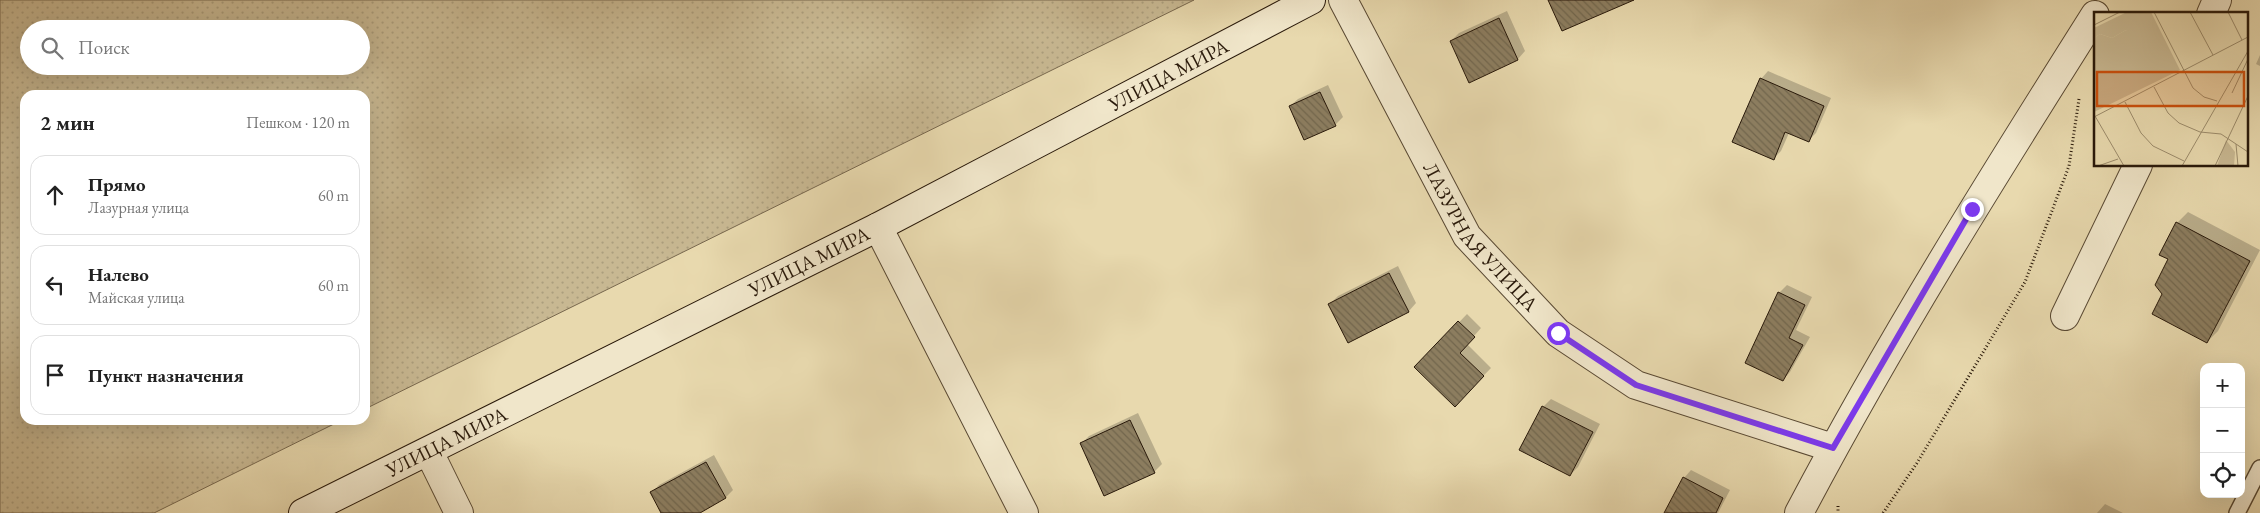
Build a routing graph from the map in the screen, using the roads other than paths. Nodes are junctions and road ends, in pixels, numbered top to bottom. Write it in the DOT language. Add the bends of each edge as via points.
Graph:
graph roads {
  1 [pos="1311,0"];
  2 [pos="1343,0"];
  3 [pos="2104,0"];
  4 [pos="2217,0"];
  5 [pos="2096,12"];
  6 [pos="2212,12"];
  7 [pos="2094,16"];
  8 [pos="2138,166"];
  9 [pos="878,227"];
  10 [pos="2066,316"];
  11 [pos="1833,448"];
  12 [pos="429,452"];
  13 [pos="2260,468"];
  14 [pos="303,513"];
  15 [pos="459,513"];
  16 [pos="1024,513"];
  17 [pos="1799,513"];
  18 [pos="2237,513"];
  1 -- 9 [label="street, УЛИЦА МИРА"];
  2 -- 11 [label="street, ЛАЗУРНАЯ УЛИЦА" via="1467,236 1558,333 1636,385"];
  3 -- 5 [label="street"];
  4 -- 6 [label="street"];
  7 -- 11 [label="street" via="1972,209"];
  8 -- 10 [label="street"];
  9 -- 12 [label="street, УЛИЦА МИРА"];
  9 -- 16 [label="street"];
  11 -- 17 [label="street"];
  12 -- 14 [label="street, УЛИЦА МИРА"];
  12 -- 15 [label="street"];
  13 -- 18 [label="lane"];
}
